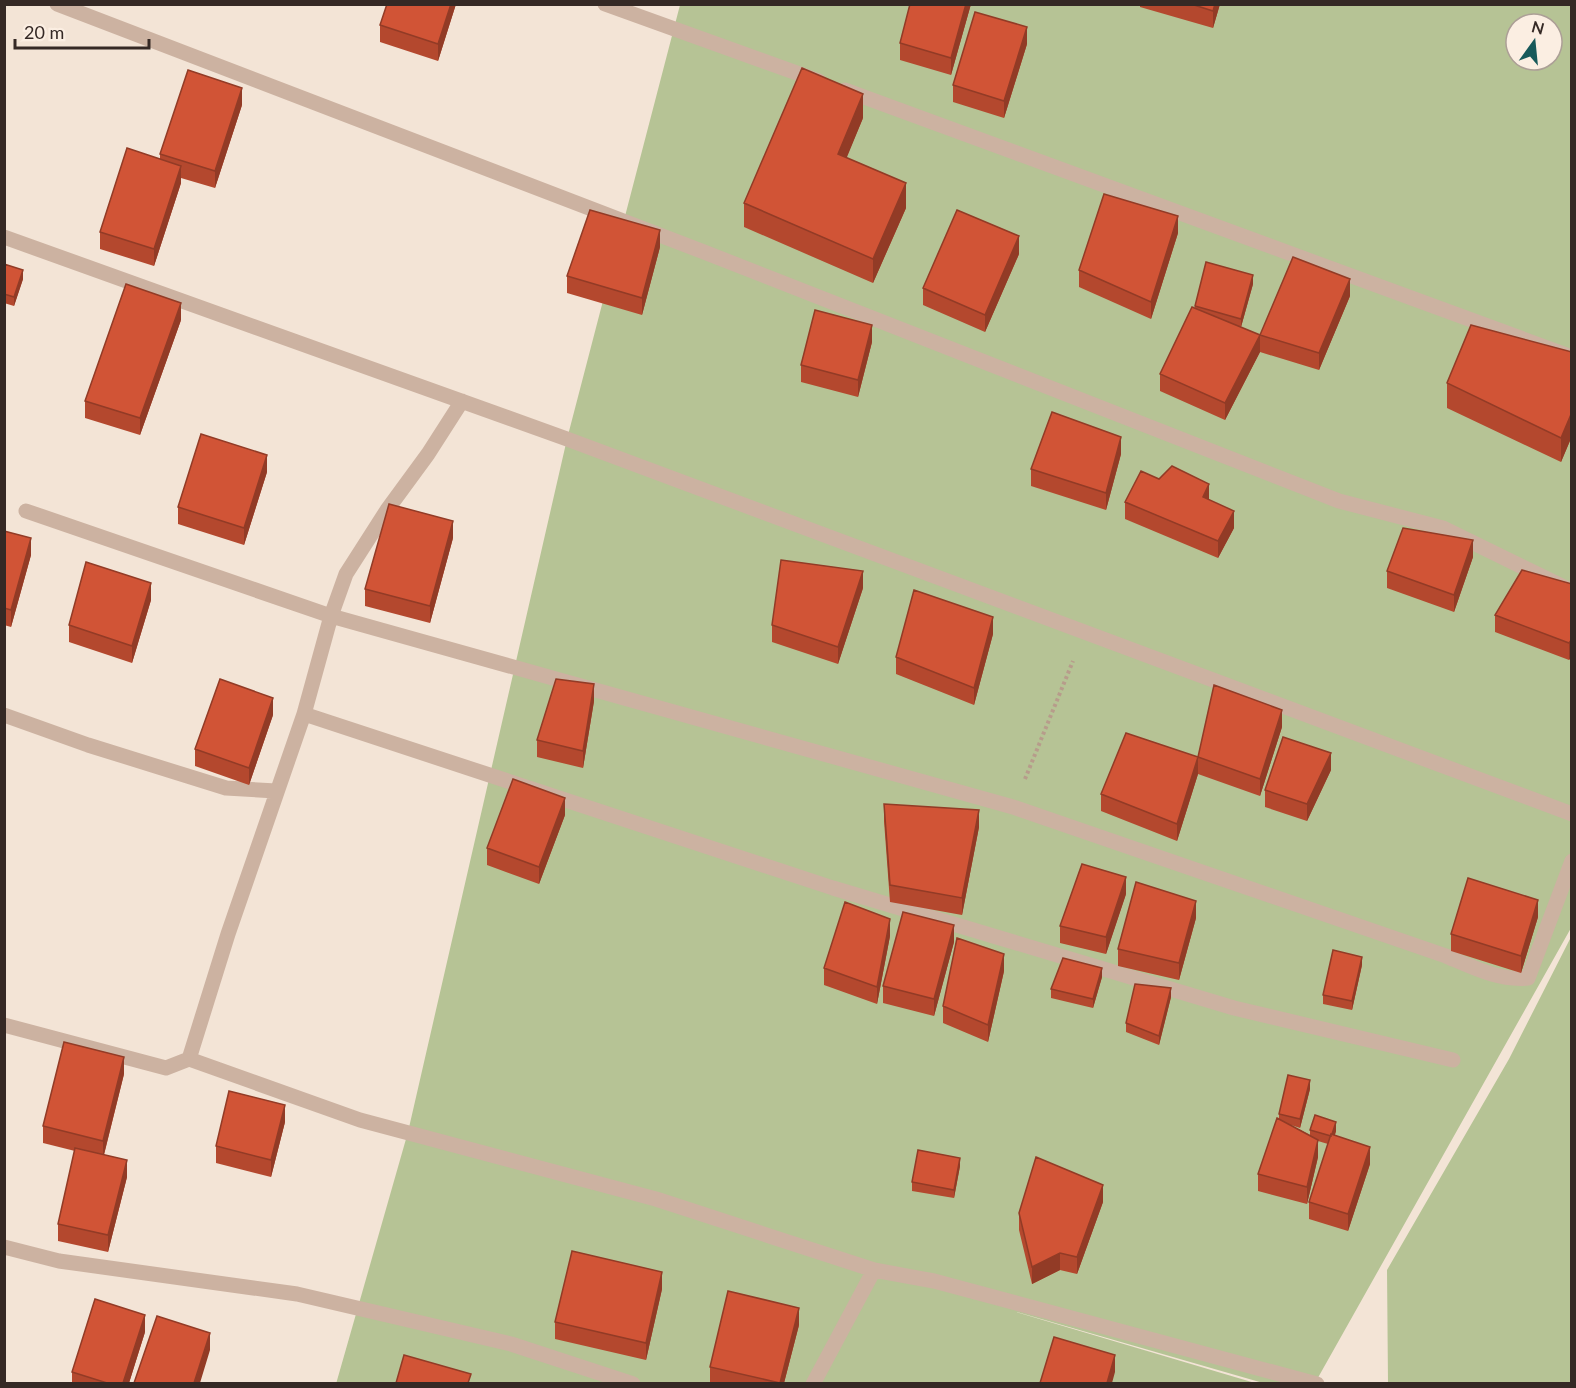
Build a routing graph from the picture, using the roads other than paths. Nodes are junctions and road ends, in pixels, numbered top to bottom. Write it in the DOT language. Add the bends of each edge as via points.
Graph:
graph roads {
  1 [pos="57,4"];
  2 [pos="605,4"];
  3 [pos="4,237"];
  4 [pos="1572,357"];
  5 [pos="462,402"];
  6 [pos="26,511"];
  7 [pos="1572,591"];
  8 [pos="331,616"];
  9 [pos="304,714"];
  10 [pos="4,715"];
  11 [pos="276,791"];
  12 [pos="1572,814"];
  13 [pos="1572,861"];
  14 [pos="4,1025"];
  15 [pos="189,1059"];
  16 [pos="1452,1060"];
  17 [pos="4,1247"];
  18 [pos="874,1270"];
  19 [pos="633,1383"];
  20 [pos="813,1383"];
  21 [pos="1317,1383"];
  1 -- 7 [label="street" via="1339,501 1443,528"];
  2 -- 4 [label="street"];
  3 -- 5 [label="street"];
  5 -- 8 [label="street" via="346,574"];
  5 -- 12 [label="street"];
  6 -- 8 [label="street"];
  8 -- 9 [label="street"];
  8 -- 13 [label="street" via="1013,807 1446,956 1488,974 1528,978"];
  9 -- 11 [label="street"];
  9 -- 16 [label="street" via="844,891 1234,1008"];
  10 -- 11 [label="street" via="226,788"];
  11 -- 15 [label="street"];
  14 -- 15 [label="street" via="166,1068"];
  15 -- 18 [label="street" via="360,1120 656,1199"];
  17 -- 19 [label="street" via="59,1261 297,1294 511,1344"];
  18 -- 20 [label="street"];
  18 -- 21 [label="street" via="934,1281"];
}
